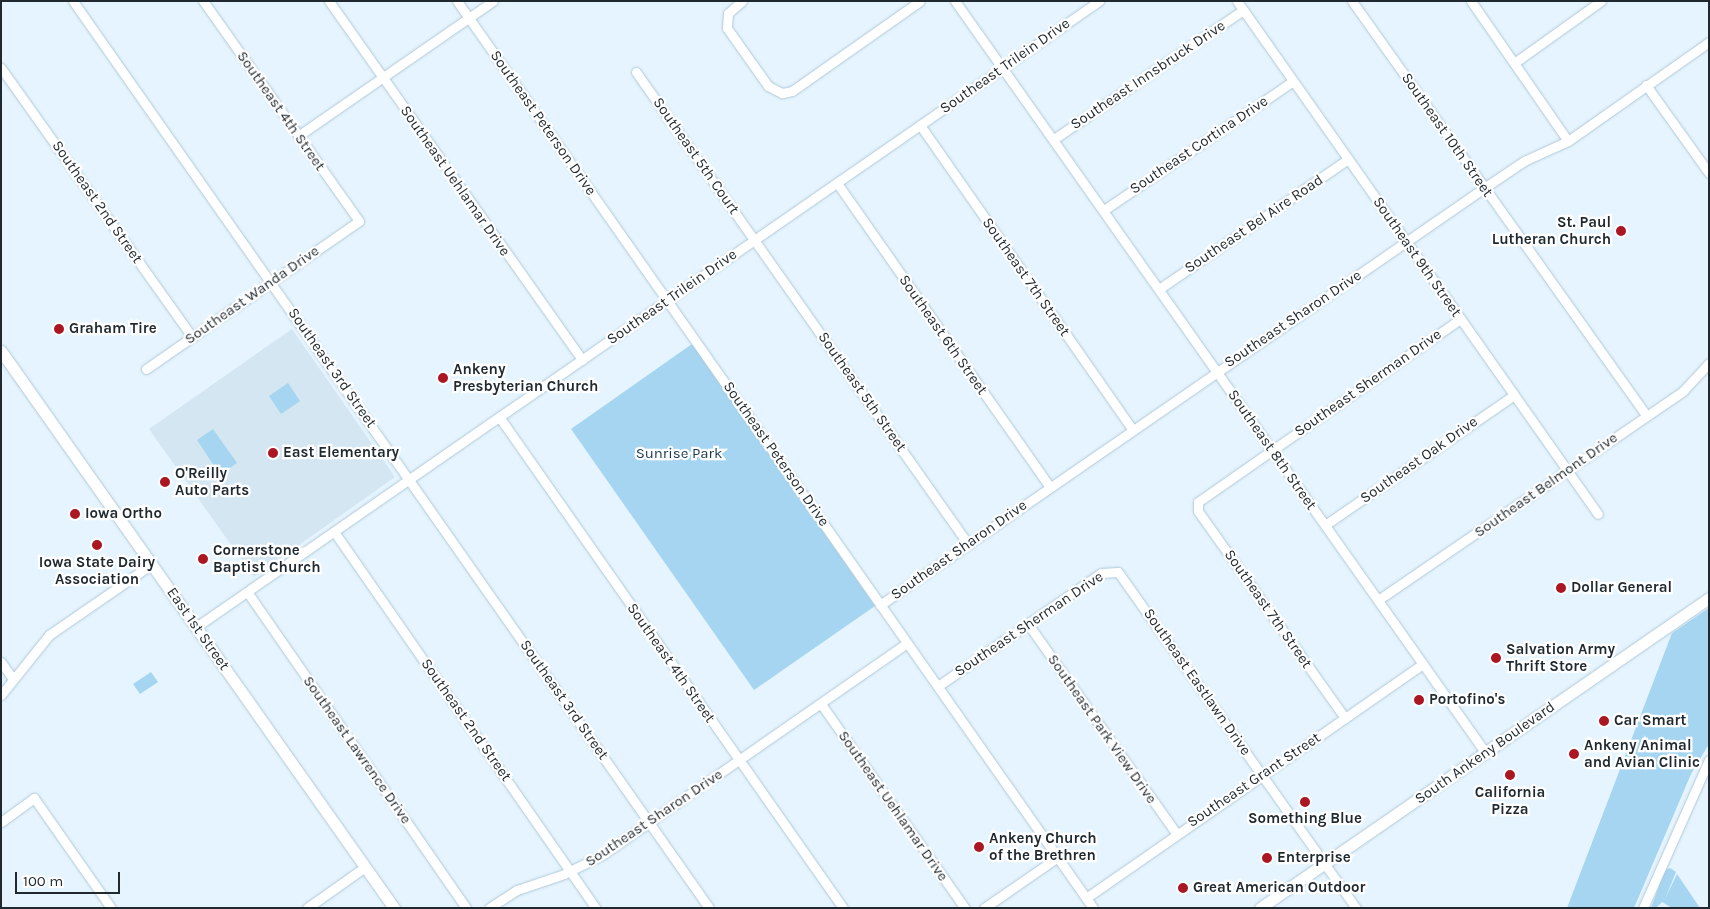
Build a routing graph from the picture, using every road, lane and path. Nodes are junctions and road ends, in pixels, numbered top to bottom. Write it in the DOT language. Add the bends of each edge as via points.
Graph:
graph roads {
  1 [pos="73,1"];
  2 [pos="203,1"];
  3 [pos="329,1"];
  4 [pos="457,1"];
  5 [pos="493,1"];
  6 [pos="742,1"];
  7 [pos="920,1"];
  8 [pos="955,1"];
  9 [pos="1099,1"];
  10 [pos="1237,1"];
  11 [pos="1352,1"];
  12 [pos="1471,1"];
  13 [pos="1601,1"];
  14 [pos="1243,10"];
  15 [pos="469,18"];
  16 [pos="1709,42"];
  17 [pos="1514,63"];
  18 [pos="1004,67"];
  19 [pos="1,68"];
  20 [pos="636,72"];
  21 [pos="383,78"];
  22 [pos="1293,81"];
  23 [pos="1646,85"];
  24 [pos="920,125"];
  25 [pos="298,136"];
  26 [pos="1054,139"];
  27 [pos="1568,141"];
  28 [pos="1348,159"];
  29 [pos="1709,173"];
  30 [pos="837,183"];
  31 [pos="1484,188"];
  32 [pos="1104,210"];
  33 [pos="359,221"];
  34 [pos="755,240"];
  35 [pos="1406,242"];
  36 [pos="271,282"];
  37 [pos="1159,289"];
  38 [pos="668,300"];
  39 [pos="1460,319"];
  40 [pos="192,337"];
  41 [pos="1,351"];
  42 [pos="582,360"];
  43 [pos="1709,363"];
  44 [pos="146,369"];
  45 [pos="1217,371"];
  46 [pos="1514,395"];
  47 [pos="1646,415"];
  48 [pos="500,418"];
  49 [pos="1132,430"];
  50 [pos="1272,449"];
  51 [pos="1568,470"];
  52 [pos="411,480"];
  53 [pos="1050,487"];
  54 [pos="1201,498"];
  55 [pos="1598,514"];
  56 [pos="1325,525"];
  57 [pos="335,532"];
  58 [pos="968,544"];
  59 [pos="152,564"];
  60 [pos="1122,575"];
  61 [pos="248,592"];
  62 [pos="1709,598"];
  63 [pos="1378,600"];
  64 [pos="880,604"];
  65 [pos="1028,624"];
  66 [pos="196,627"];
  67 [pos="908,643"];
  68 [pos="1,662"];
  69 [pos="1423,664"];
  70 [pos="13,679"];
  71 [pos="938,686"];
  72 [pos="1,695"];
  73 [pos="821,704"];
  74 [pos="1345,718"];
  75 [pos="1485,752"];
  76 [pos="1709,760"];
  77 [pos="739,761"];
  78 [pos="1262,774"];
  79 [pos="1,822"];
  80 [pos="649,822"];
  81 [pos="1176,833"];
  82 [pos="1058,857"];
  83 [pos="1325,863"];
  84 [pos="365,867"];
  85 [pos="570,871"];
  86 [pos="1086,898"];
  87 [pos="111,908"];
  88 [pos="307,908"];
  89 [pos="394,908"];
  90 [pos="466,908"];
  91 [pos="489,908"];
  92 [pos="596,908"];
  93 [pos="710,908"];
  94 [pos="843,908"];
  95 [pos="965,908"];
  96 [pos="984,908"];
  97 [pos="1094,908"];
  98 [pos="1260,908"];
  99 [pos="1356,908"];
  100 [pos="1643,908"];
  1 -- 36 [label="street, Southeast 3rd Street"];
  2 -- 25 [label="street, Southeast 4th Street"];
  3 -- 21 [label="street, Southeast Uehlamar Drive"];
  4 -- 15 [label="street, Southeast Peterson Drive"];
  5 -- 15 [label="street"];
  6 -- 7 [label="street" via="728,13 727,28 768,86 782,94 792,91"];
  8 -- 18 [label="street, Southeast 8th Street"];
  9 -- 18 [label="street, Southeast Trilein Drive"];
  10 -- 14 [label="street, Southeast 9th Street"];
  11 -- 31 [label="street, Southeast 10th Street"];
  12 -- 17 [label="street"];
  13 -- 17 [label="street"];
  14 -- 22 [label="street, Southeast 9th Street"];
  14 -- 26 [label="street, Southeast Innsbruck Drive"];
  15 -- 21 [label="street"];
  15 -- 38 [label="street, Southeast Peterson Drive"];
  16 -- 23 [label="street, Southeast Sharon Drive"];
  17 -- 27 [label="street"];
  18 -- 24 [label="street, Southeast Trilein Drive"];
  18 -- 26 [label="street, Southeast 8th Street"];
  19 -- 40 [label="street, Southeast 2nd Street"];
  20 -- 34 [label="street, Southeast 5th Court"];
  21 -- 25 [label="street"];
  21 -- 42 [label="street, Southeast Uehlamar Drive"];
  22 -- 28 [label="street, Southeast 9th Street"];
  22 -- 32 [label="street, Southeast Cortina Drive"];
  23 -- 27 [label="street, Southeast Sharon Drive"];
  23 -- 29 [label="street"];
  24 -- 30 [label="street, Southeast Trilein Drive"];
  24 -- 49 [label="street, Southeast 7th Street"];
  25 -- 33 [label="street, Southeast 4th Street"];
  26 -- 32 [label="street, Southeast 8th Street"];
  27 -- 31 [label="street, Southeast Sharon Drive" via="1524,161"];
  28 -- 35 [label="street, Southeast 9th Street"];
  28 -- 37 [label="street, Southeast Bel Aire Road"];
  30 -- 34 [label="street, Southeast Trilein Drive"];
  30 -- 53 [label="street, Southeast 6th Street"];
  31 -- 35 [label="street, Southeast Sharon Drive"];
  31 -- 47 [label="street, Southeast 10th Street"];
  32 -- 37 [label="street, Southeast 8th Street"];
  33 -- 36 [label="street, Southeast Wanda Drive"];
  34 -- 38 [label="street, Southeast Trilein Drive"];
  34 -- 58 [label="street, Southeast 5th Street"];
  35 -- 39 [label="street, Southeast 9th Street"];
  35 -- 45 [label="street, Southeast Sharon Drive"];
  36 -- 40 [label="street, Southeast Wanda Drive"];
  36 -- 52 [label="street, Southeast 3rd Street"];
  37 -- 45 [label="street, Southeast 8th Street"];
  38 -- 42 [label="street, Southeast Trilein Drive"];
  38 -- 64 [label="street, Southeast Peterson Drive"];
  39 -- 46 [label="street, Southeast 9th Street"];
  39 -- 50 [label="street, Southeast Sherman Drive"];
  40 -- 44 [label="street, Southeast Wanda Drive"];
  41 -- 59 [label="main road, East 1st Street"];
  42 -- 48 [label="street, Southeast Trilein Drive"];
  43 -- 47 [label="street, Southeast Belmont Drive" via="1691,385"];
  45 -- 49 [label="street, Southeast Sharon Drive"];
  45 -- 50 [label="street, Southeast 8th Street"];
  46 -- 51 [label="street, Southeast 9th Street"];
  46 -- 56 [label="street, Southeast Oak Drive"];
  47 -- 51 [label="street, Southeast Belmont Drive"];
  48 -- 52 [label="street, Southeast Trilein Drive"];
  48 -- 77 [label="street, Southeast 4th Street"];
  49 -- 53 [label="street, Southeast Sharon Drive"];
  50 -- 54 [label="street, Southeast Sherman Drive"];
  50 -- 56 [label="street, Southeast 8th Street"];
  51 -- 55 [label="street, Southeast 9th Street"];
  51 -- 63 [label="street, Southeast Belmont Drive"];
  52 -- 57 [label="street, Southeast Trilein Drive"];
  52 -- 80 [label="street, Southeast 3rd Street"];
  53 -- 58 [label="street, Southeast Sharon Drive"];
  54 -- 74 [label="street, Southeast 7th Street" via="1198,511"];
  56 -- 63 [label="street, Southeast 8th Street"];
  57 -- 61 [label="street, Southeast Trilein Drive"];
  57 -- 85 [label="street, Southeast 2nd Street"];
  58 -- 64 [label="street, Southeast Sharon Drive"];
  59 -- 66 [label="main road, East 1st Street"];
  59 -- 70 [label="street" via="49,635"];
  60 -- 65 [label="street, Southeast Sherman Drive" via="1106,570"];
  60 -- 78 [label="street, Southeast Eastlawn Drive"];
  61 -- 66 [label="street, Southeast Trilein Drive"];
  61 -- 90 [label="street, Southeast Lawrence Drive"];
  62 -- 75 [label="main road, South Ankeny Boulevard"];
  63 -- 69 [label="street, Southeast 8th Street"];
  64 -- 67 [label="street, Southeast Peterson Drive"];
  65 -- 71 [label="street, Southeast Sherman Drive"];
  65 -- 81 [label="street, Southeast Park View Drive"];
  66 -- 84 [label="main road, East 1st Street"];
  67 -- 71 [label="street, Southeast Peterson Drive"];
  67 -- 73 [label="street, Southeast Sharon Drive"];
  68 -- 70 [label="street"];
  69 -- 74 [label="street, Southeast Grant Street"];
  69 -- 75 [label="street, Southeast 8th Street"];
  70 -- 72 [label="street"];
  71 -- 82 [label="street, Southeast Peterson Drive"];
  73 -- 77 [label="street, Southeast Sharon Drive"];
  73 -- 95 [label="street, Southeast Uehlamar Drive"];
  74 -- 78 [label="street, Southeast Grant Street"];
  75 -- 83 [label="main road, South Ankeny Boulevard"];
  76 -- 100 [label="street"];
  77 -- 80 [label="street, Southeast Sharon Drive"];
  77 -- 94 [label="street, Southeast 4th Street"];
  78 -- 81 [label="street, Southeast Grant Street"];
  78 -- 83 [label="street, Southeast Eastlawn Drive"];
  79 -- 87 [label="street" via="34,798"];
  80 -- 85 [label="street, Southeast Sharon Drive"];
  80 -- 93 [label="street, Southeast 3rd Street"];
  81 -- 86 [label="street, Southeast Grant Street"];
  82 -- 86 [label="street, Southeast Peterson Drive"];
  82 -- 96 [label="street"];
  83 -- 98 [label="main road, South Ankeny Boulevard"];
  83 -- 99 [label="street, Southeast Eastlawn Drive"];
  84 -- 88 [label="street"];
  84 -- 89 [label="main road, East 1st Street"];
  85 -- 91 [label="street, Southeast Sharon Drive" via="517,890"];
  85 -- 92 [label="street, Southeast 2nd Street"];
  86 -- 97 [label="street, Southeast Peterson Drive"];
}
